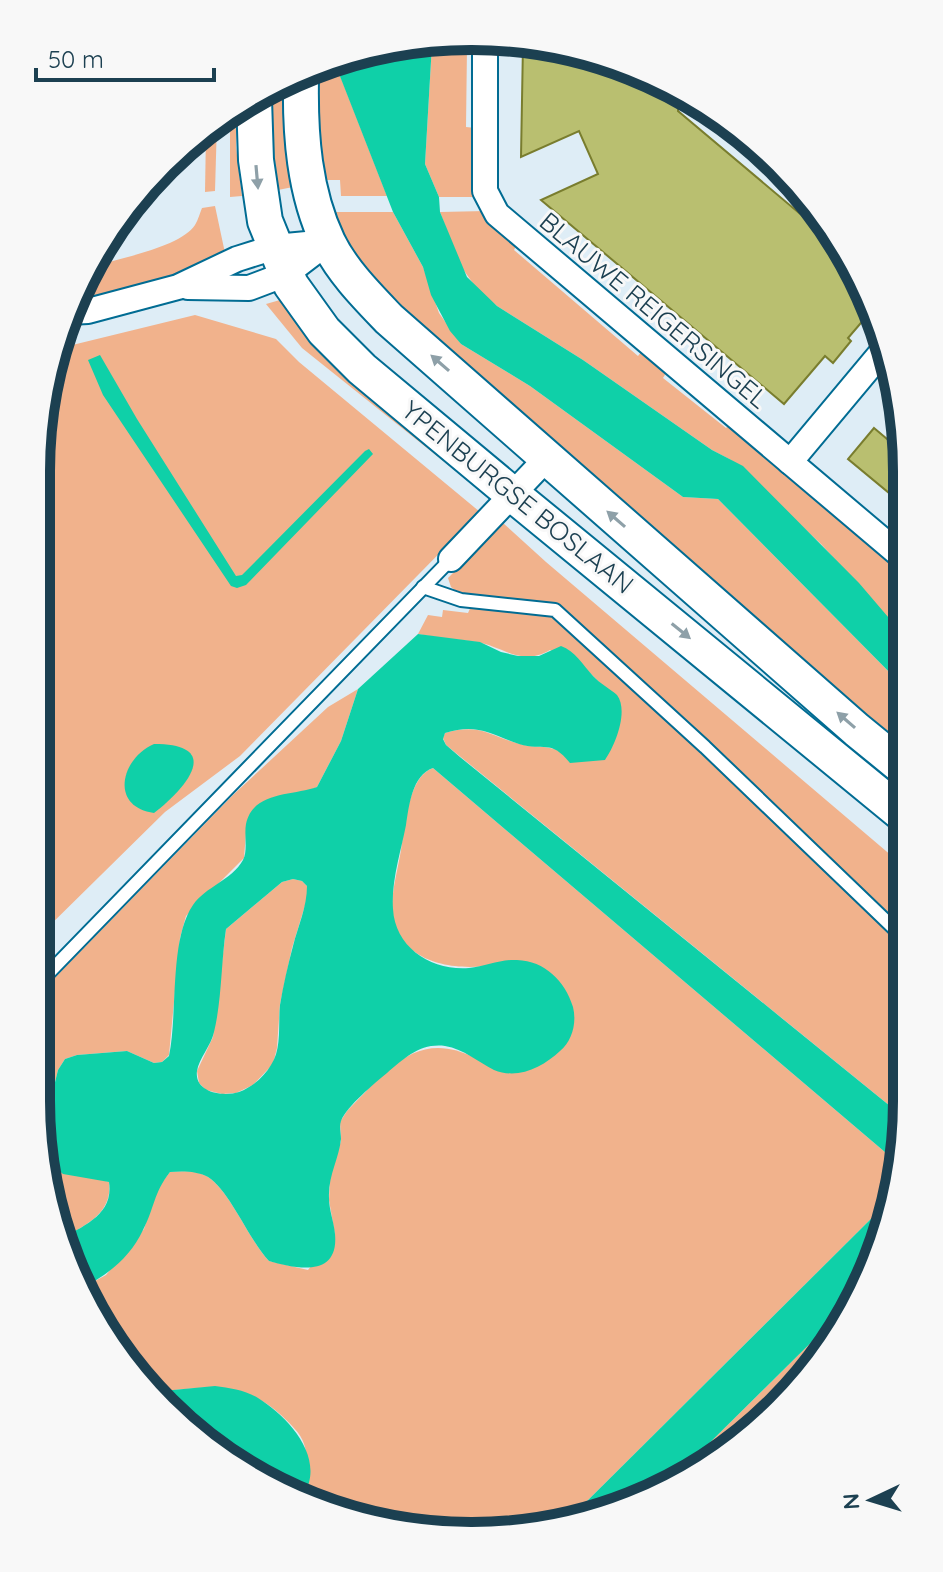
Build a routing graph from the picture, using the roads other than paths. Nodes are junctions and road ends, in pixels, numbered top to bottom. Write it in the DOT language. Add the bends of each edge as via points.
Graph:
graph roads {
  1 [pos="485,50"];
  2 [pos="301,86"];
  3 [pos="255,110"];
  4 [pos="328,242"];
  5 [pos="280,260"];
  6 [pos="81,311"];
  7 [pos="878,357"];
  8 [pos="547,458"];
  9 [pos="790,462"];
  10 [pos="512,494"];
  11 [pos="893,549"];
  12 [pos="451,559"];
  13 [pos="423,587"];
  14 [pos="893,759"];
  15 [pos="893,806"];
  16 [pos="893,928"];
  17 [pos="50,972"];
  1 -- 9 [label="street, BLAUWE REIGERSINGEL" via="485,191 497,214"];
  2 -- 4 [label="main road, YPENBURGSE BOSLAAN" via="306,171"];
  3 -- 5 [label="main road, YPENBURGSE BOSLAAN, one-way" via="259,199"];
  4 -- 5 [label="street"];
  8 -- 4 [label="main road, YPENBURGSE BOSLAAN, one-way" via="389,319"];
  5 -- 6 [label="street" via="237,259 178,287"];
  5 -- 10 [label="main road, YPENBURGSE BOSLAAN" via="291,285 342,350"];
  7 -- 9 [label="street"];
  8 -- 10 [label="street"];
  14 -- 8 [label="main road, YPENBURGSE BOSLAAN, one-way"];
  9 -- 11 [label="street, BLAUWE REIGERSINGEL"];
  10 -- 12 [label="street"];
  10 -- 15 [label="main road, YPENBURGSE BOSLAAN, one-way"];
  12 -- 13 [label="lane"];
  13 -- 16 [label="lane" via="461,600 555,610"];
  13 -- 17 [label="lane"];
}
